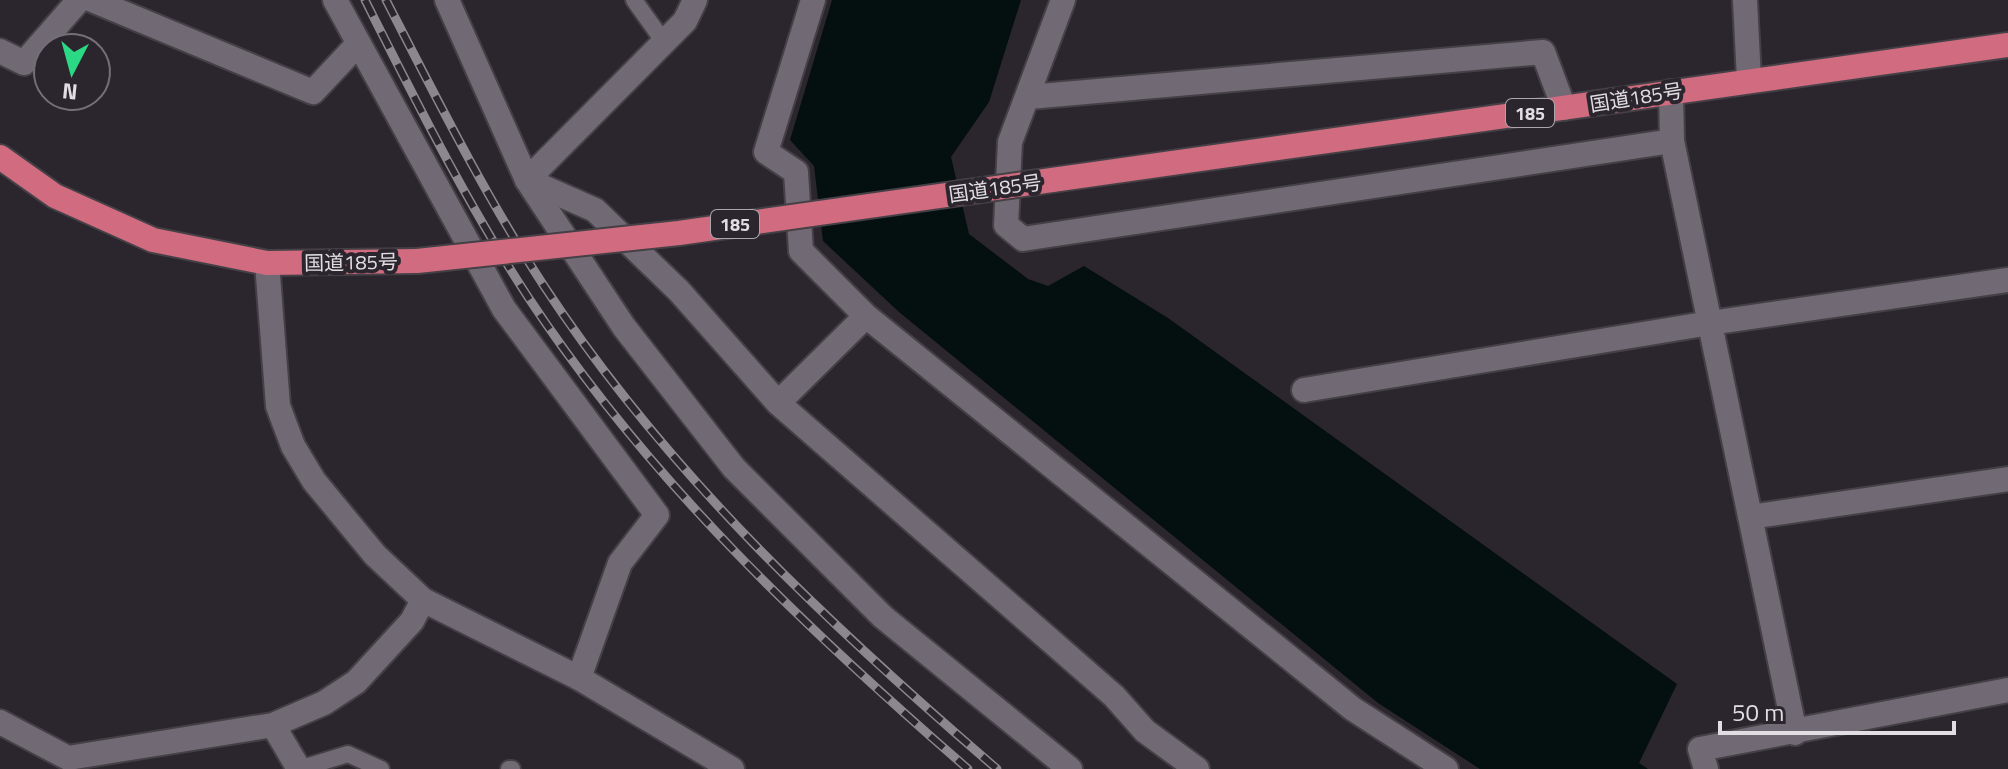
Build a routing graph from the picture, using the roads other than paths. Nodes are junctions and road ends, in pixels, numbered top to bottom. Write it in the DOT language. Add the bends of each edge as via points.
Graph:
graph roads {
  1 [pos="79,0"];
  2 [pos="92,0"];
  3 [pos="335,0"];
  4 [pos="447,0"];
  5 [pos="634,0"];
  6 [pos="695,0"];
  7 [pos="813,0"];
  8 [pos="1063,0"];
  9 [pos="1745,0"];
  10 [pos="664,42"];
  11 [pos="357,45"];
  12 [pos="2008,45"];
  13 [pos="0,51"];
  14 [pos="1749,80"];
  15 [pos="1671,92"];
  16 [pos="1029,97"];
  17 [pos="1564,108"];
  18 [pos="1672,141"];
  19 [pos="0,157"];
  20 [pos="527,180"];
  21 [pos="267,263"];
  22 [pos="2008,280"];
  23 [pos="866,316"];
  24 [pos="1710,323"];
  25 [pos="1304,390"];
  26 [pos="778,403"];
  27 [pos="2008,479"];
  28 [pos="1750,517"];
  29 [pos="423,600"];
  30 [pos="579,678"];
  31 [pos="2008,690"];
  32 [pos="0,722"];
  33 [pos="273,725"];
  34 [pos="1795,733"];
  35 [pos="299,769"];
  36 [pos="381,769"];
  37 [pos="732,769"];
  38 [pos="1070,769"];
  39 [pos="1197,769"];
  40 [pos="1446,769"];
  41 [pos="1706,769"];
  1 -- 13 [label="street" via="24,63"];
  2 -- 11 [label="street" via="313,92"];
  3 -- 11 [label="street"];
  4 -- 20 [label="street"];
  5 -- 10 [label="lane"];
  6 -- 10 [label="street" via="685,21"];
  7 -- 23 [label="street" via="766,152 796,172 801,251"];
  8 -- 16 [label="street"];
  9 -- 14 [label="street"];
  10 -- 20 [label="street"];
  11 -- 30 [label="street" via="504,309 657,515 620,563"];
  12 -- 14 [label="highway, 国道185号 / 185"];
  14 -- 15 [label="highway, 国道185号 / 185"];
  15 -- 17 [label="highway, 国道185号 / 185"];
  15 -- 18 [label="street"];
  16 -- 17 [label="street" via="1543,52"];
  16 -- 18 [label="street" via="1010,142 1006,225 1023,239"];
  17 -- 21 [label="highway, 国道185号 / 185, bridge" via="679,233 417,261"];
  18 -- 24 [label="street"];
  19 -- 21 [label="highway, 国道185号 / 185" via="55,196 153,240"];
  20 -- 26 [label="street" via="595,210 679,291"];
  20 -- 38 [label="street" via="624,327 734,468 883,617"];
  21 -- 29 [label="street" via="278,406 293,446 314,481 375,555"];
  22 -- 24 [label="street"];
  23 -- 26 [label="street"];
  23 -- 40 [label="street" via="1353,709"];
  24 -- 25 [label="street"];
  24 -- 28 [label="street"];
  26 -- 39 [label="street" via="1114,696 1145,731"];
  27 -- 28 [label="street"];
  28 -- 34 [label="street"];
  29 -- 30 [label="street"];
  29 -- 33 [label="street" via="412,621 356,682"];
  30 -- 37 [label="street"];
  31 -- 34 [label="street"];
  32 -- 33 [label="street" via="68,758"];
  33 -- 35 [label="street"];
  34 -- 41 [label="street" via="1700,749"];
  35 -- 36 [label="lane" via="348,754"];
}
